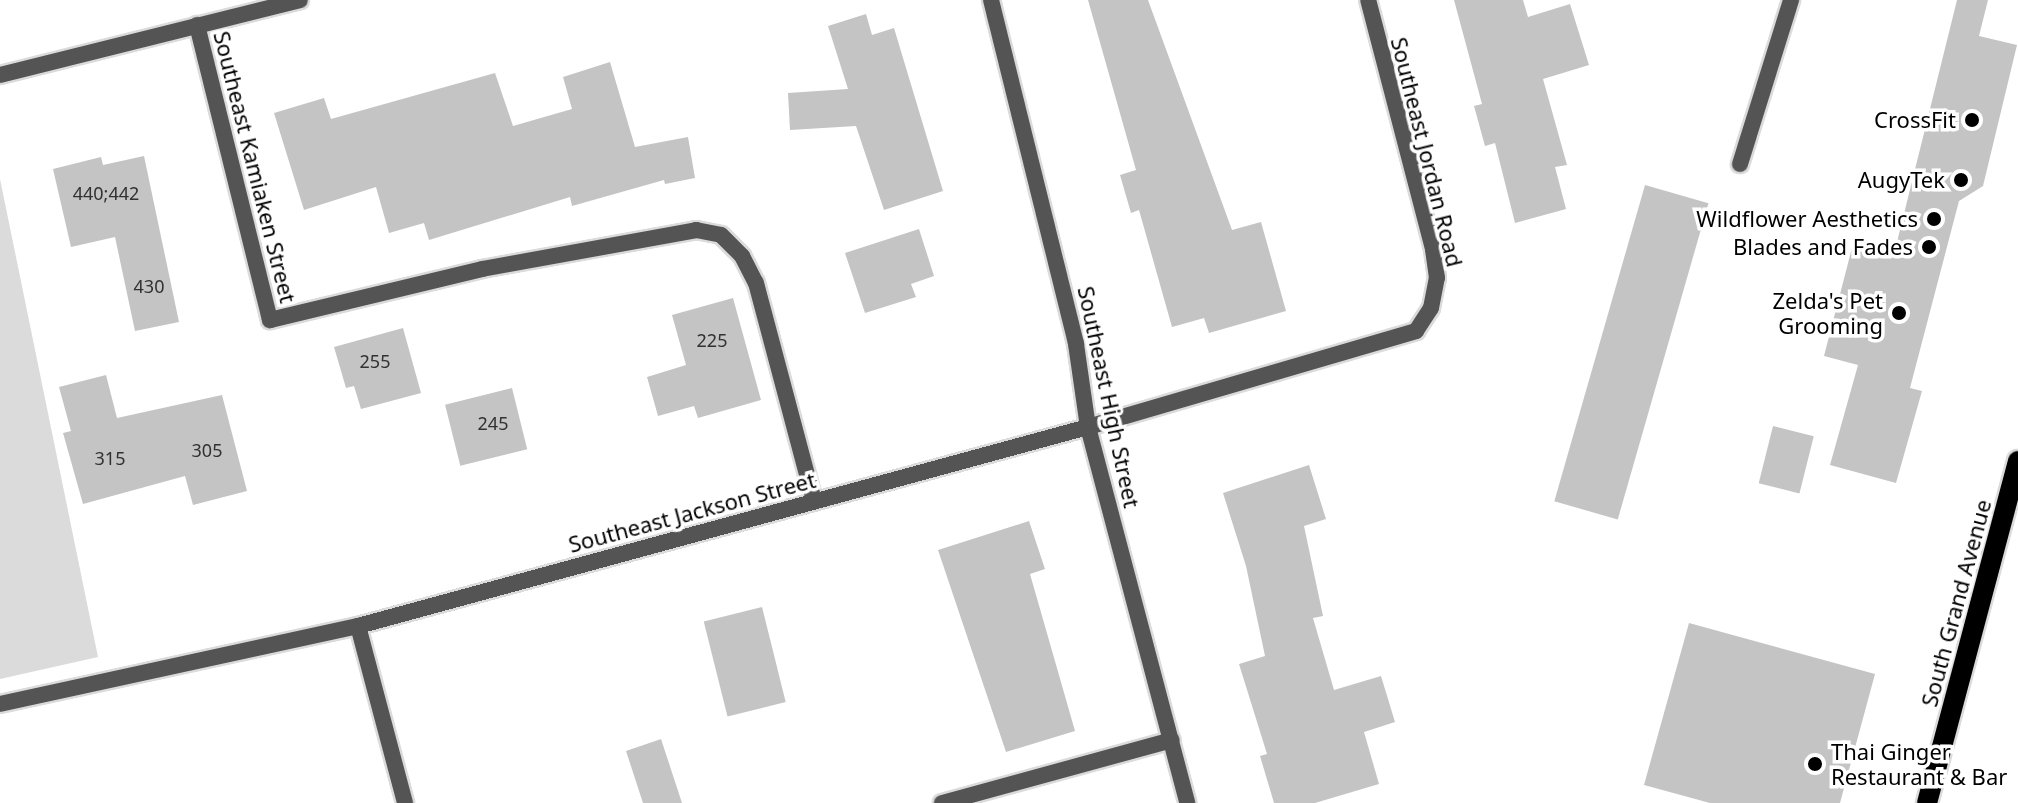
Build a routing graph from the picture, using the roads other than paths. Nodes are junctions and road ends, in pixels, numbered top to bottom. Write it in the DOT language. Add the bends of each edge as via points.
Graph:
graph roads {
  1 [pos="300,0"];
  2 [pos="991,0"];
  3 [pos="1368,0"];
  4 [pos="1791,0"];
  5 [pos="197,25"];
  6 [pos="0,75"];
  7 [pos="1740,164"];
  8 [pos="1391,342"];
  9 [pos="1088,427"];
  10 [pos="2018,461"];
  11 [pos="814,501"];
  12 [pos="358,626"];
  13 [pos="0,704"];
  14 [pos="1172,740"];
  15 [pos="405,803"];
  16 [pos="942,803"];
  17 [pos="1187,803"];
  18 [pos="1927,803"];
  1 -- 5 [label="street"];
  2 -- 9 [label="street, Southeast High Street" via="1076,344"];
  3 -- 8 [label="street, Southeast Jordan Road" via="1437,278 1431,308 1416,331"];
  4 -- 7 [label="street"];
  5 -- 6 [label="street"];
  5 -- 11 [label="street, Southeast Kamiaken Street" via="270,320 482,269 696,230 721,235 742,256 756,283"];
  8 -- 9 [label="street, Southeast Jackson Street"];
  9 -- 11 [label="street, Southeast Jackson Street"];
  9 -- 14 [label="street, Southeast High Street"];
  10 -- 18 [label="main road, South Grand Avenue"];
  11 -- 12 [label="street, Southeast Jackson Street"];
  12 -- 13 [label="street, Southeast Jackson Street"];
  12 -- 15 [label="street"];
  14 -- 16 [label="street"];
  14 -- 17 [label="street, Southeast High Street"];
}
